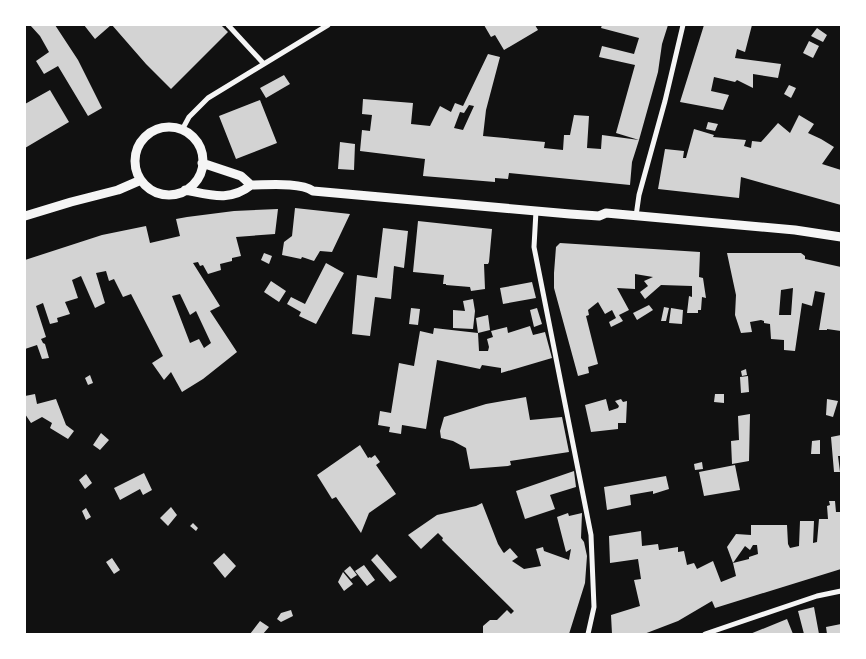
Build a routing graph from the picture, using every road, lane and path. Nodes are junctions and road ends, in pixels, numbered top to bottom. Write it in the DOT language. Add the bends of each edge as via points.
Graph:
graph roads {
  1 [pos="228,25"];
  2 [pos="683,25"];
  3 [pos="324,26"];
  4 [pos="264,64"];
  5 [pos="182,130"];
  6 [pos="202,163"];
  7 [pos="141,180"];
  8 [pos="252,184"];
  9 [pos="186,190"];
  10 [pos="536,211"];
  11 [pos="29,215"];
  12 [pos="636,216"];
  13 [pos="841,237"];
  14 [pos="841,591"];
  15 [pos="588,634"];
  16 [pos="705,634"];
  1 -- 4 [label="street"];
  2 -- 12 [label="street"];
  3 -- 4 [label="street"];
  4 -- 5 [label="street" via="208,98 189,117"];
  5 -- 6 [label="street" via="198,144"];
  5 -- 7 [label="street" via="162,128 142,140 135,158"];
  6 -- 8 [label="street" via="241,176"];
  6 -- 9 [label="street" via="197,179"];
  7 -- 9 [label="street" via="151,190 163,194"];
  7 -- 11 [label="street" via="118,190"];
  8 -- 9 [label="street" via="240,194 214,196"];
  8 -- 10 [label="street"];
  10 -- 12 [label="street"];
  10 -- 15 [label="street" via="534,247 592,535 594,607"];
  12 -- 13 [label="street"];
  14 -- 16 [label="street"];
}
